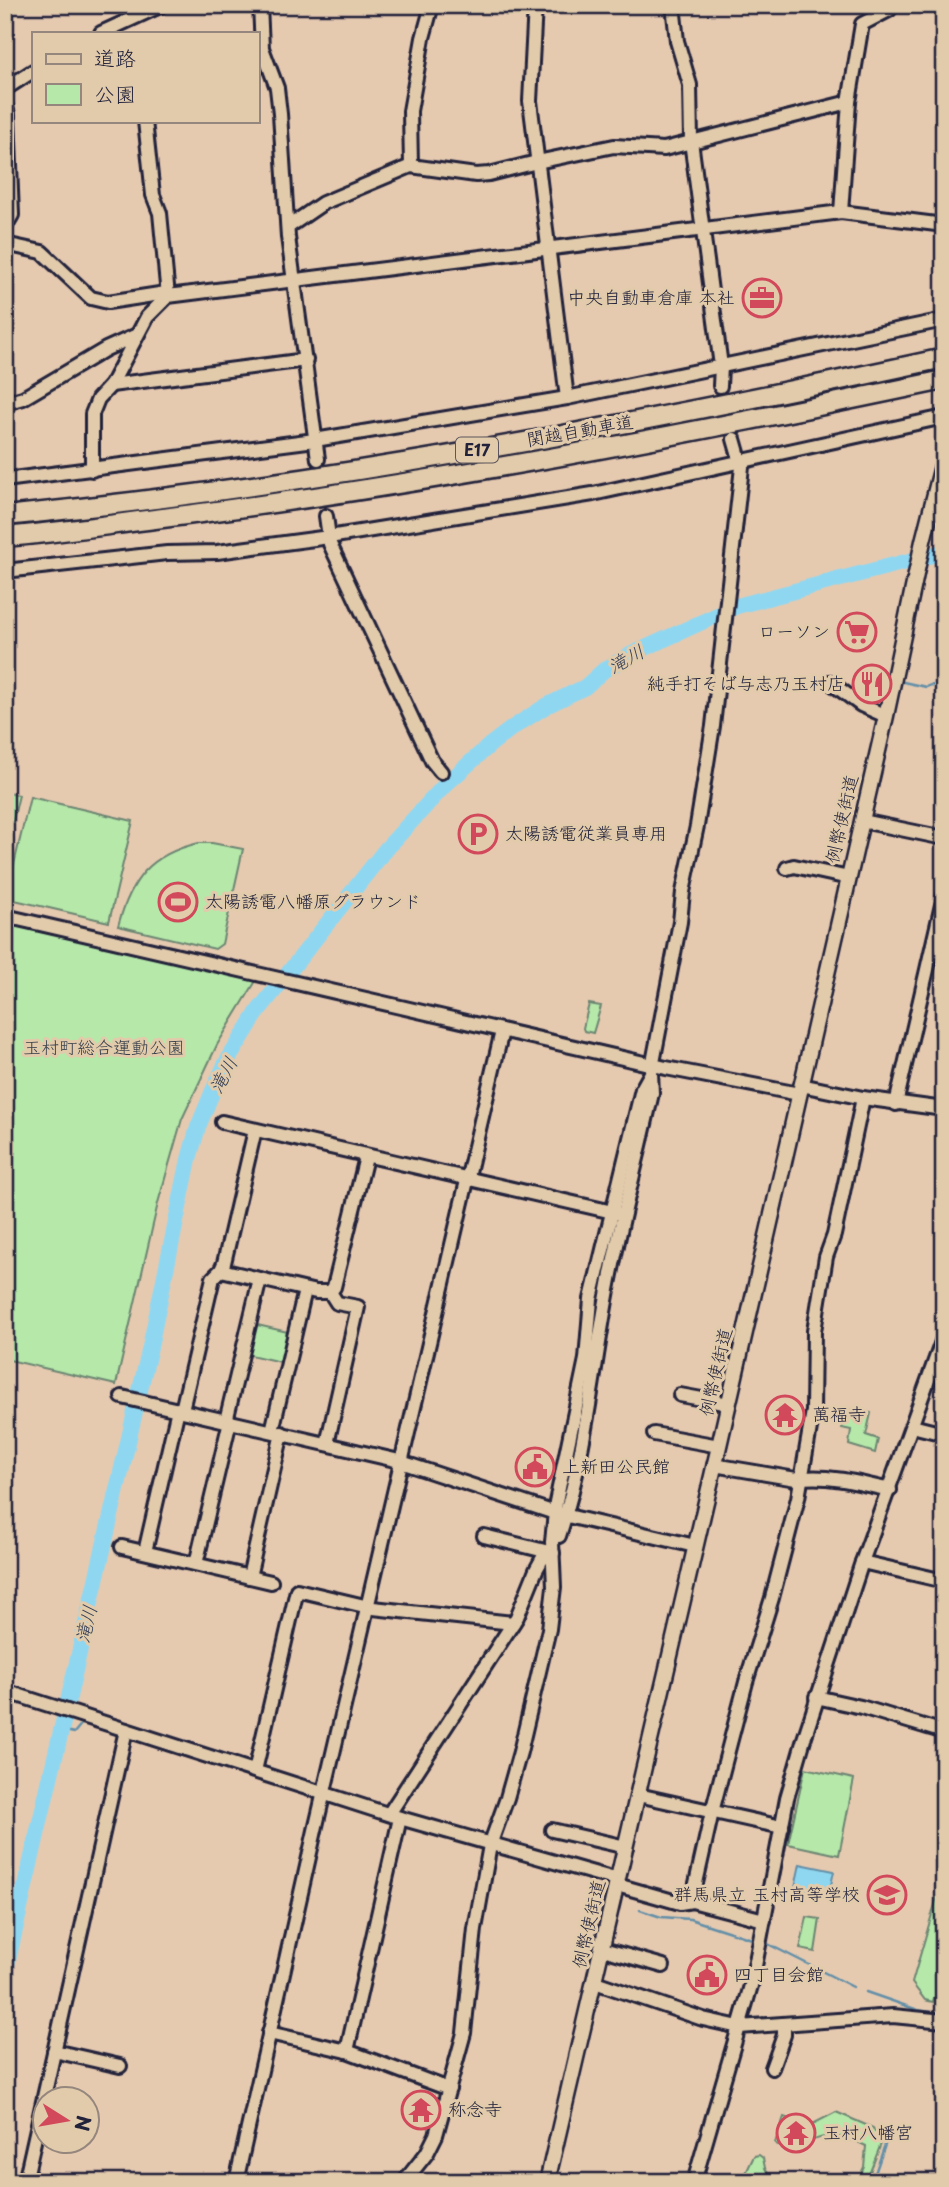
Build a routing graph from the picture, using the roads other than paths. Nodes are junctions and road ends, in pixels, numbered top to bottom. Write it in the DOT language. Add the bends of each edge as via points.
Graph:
graph roads {
  1 [pos="162,5"];
  2 [pos="260,5"];
  3 [pos="432,5"];
  4 [pos="535,5"];
  5 [pos="673,5"];
  6 [pos="888,5"];
  7 [pos="135,13"];
  8 [pos="103,32"];
  9 [pos="134,32"];
  10 [pos="32,72"];
  11 [pos="5,89"];
  12 [pos="849,102"];
  13 [pos="5,104"];
  14 [pos="145,122"];
  15 [pos="691,141"];
  16 [pos="537,162"];
  17 [pos="411,166"];
  18 [pos="841,212"];
  19 [pos="944,225"];
  20 [pos="5,227"];
  21 [pos="288,227"];
  22 [pos="704,228"];
  23 [pos="5,244"];
  24 [pos="549,249"];
  25 [pos="294,281"];
  26 [pos="167,294"];
  27 [pos="944,320"];
  28 [pos="137,335"];
  29 [pos="944,358"];
  30 [pos="306,360"];
  31 [pos="721,366"];
  32 [pos="944,380"];
  33 [pos="111,385"];
  34 [pos="720,386"];
  35 [pos="567,398"];
  36 [pos="5,403"];
  37 [pos="944,417"];
  38 [pos="734,439"];
  39 [pos="315,440"];
  40 [pos="944,458"];
  41 [pos="318,459"];
  42 [pos="740,460"];
  43 [pos="92,470"];
  44 [pos="5,480"];
  45 [pos="5,516"];
  46 [pos="326,516"];
  47 [pos="5,537"];
  48 [pos="329,537"];
  49 [pos="5,571"];
  50 [pos="830,682"];
  51 [pos="886,716"];
  52 [pos="441,772"];
  53 [pos="862,821"];
  54 [pos="944,838"];
  55 [pos="787,868"];
  56 [pos="849,878"];
  57 [pos="944,897"];
  58 [pos="5,916"];
  59 [pos="502,1031"];
  60 [pos="652,1069"];
  61 [pos="800,1089"];
  62 [pos="863,1098"];
  63 [pos="896,1104"];
  64 [pos="944,1110"];
  65 [pos="222,1122"];
  66 [pos="255,1130"];
  67 [pos="366,1157"];
  68 [pos="467,1179"];
  69 [pos="618,1213"];
  70 [pos="221,1270"];
  71 [pos="260,1279"];
  72 [pos="305,1290"];
  73 [pos="330,1292"];
  74 [pos="944,1336"];
  75 [pos="680,1395"];
  76 [pos="123,1397"];
  77 [pos="729,1404"];
  78 [pos="180,1410"];
  79 [pos="228,1421"];
  80 [pos="912,1426"];
  81 [pos="277,1432"];
  82 [pos="654,1434"];
  83 [pos="944,1434"];
  84 [pos="327,1444"];
  85 [pos="719,1446"];
  86 [pos="402,1462"];
  87 [pos="714,1465"];
  88 [pos="801,1478"];
  89 [pos="890,1490"];
  90 [pos="560,1514"];
  91 [pos="484,1536"];
  92 [pos="122,1546"];
  93 [pos="695,1546"];
  94 [pos="145,1552"];
  95 [pos="550,1552"];
  96 [pos="862,1562"];
  97 [pos="196,1564"];
  98 [pos="249,1577"];
  99 [pos="944,1581"];
  100 [pos="271,1582"];
  101 [pos="368,1606"];
  102 [pos="513,1623"];
  103 [pos="5,1691"];
  104 [pos="816,1697"];
  105 [pos="126,1730"];
  106 [pos="944,1732"];
  107 [pos="255,1771"];
  108 [pos="324,1792"];
  109 [pos="638,1795"];
  110 [pos="712,1812"];
  111 [pos="395,1816"];
  112 [pos="782,1827"];
  113 [pos="552,1829"];
  114 [pos="490,1845"];
  115 [pos="626,1847"];
  116 [pos="618,1882"];
  117 [pos="692,1901"];
  118 [pos="765,1920"];
  119 [pos="603,1949"];
  120 [pos="663,1966"];
  121 [pos="595,1982"];
  122 [pos="944,2021"];
  123 [pos="784,2025"];
  124 [pos="739,2027"];
  125 [pos="270,2033"];
  126 [pos="54,2051"];
  127 [pos="347,2051"];
  128 [pos="120,2066"];
  129 [pos="772,2068"];
  130 [pos="449,2088"];
  131 [pos="25,2182"];
  132 [pos="236,2182"];
  133 [pos="404,2182"];
  134 [pos="547,2182"];
  135 [pos="694,2182"];
  1 -- 7 [label="street"];
  2 -- 21 [label="street" via="262,48 277,88"];
  3 -- 17 [label="street" via="410,111"];
  4 -- 16 [label="street" via="530,101"];
  5 -- 15 [label="street" via="677,41 690,85"];
  6 -- 12 [label="street" via="889,10 862,24"];
  7 -- 8 [label="street"];
  7 -- 9 [label="street"];
  10 -- 11 [label="street"];
  12 -- 15 [label="street"];
  12 -- 18 [label="street"];
  13 -- 20 [label="street" via="12,215"];
  14 -- 26 [label="street"];
  15 -- 16 [label="street" via="664,149 614,146"];
  15 -- 22 [label="street"];
  16 -- 17 [label="street" via="476,175"];
  16 -- 24 [label="street"];
  17 -- 21 [label="street" via="323,203"];
  18 -- 19 [label="street"];
  18 -- 22 [label="street"];
  21 -- 25 [label="street"];
  22 -- 24 [label="street"];
  22 -- 31 [label="street"];
  23 -- 26 [label="street" via="41,252 91,298 108,302"];
  24 -- 25 [label="street"];
  24 -- 35 [label="street"];
  25 -- 26 [label="street"];
  25 -- 30 [label="street"];
  26 -- 28 [label="street"];
  27 -- 31 [label="street"];
  28 -- 33 [label="street"];
  28 -- 36 [label="street" via="23,398"];
  29 -- 45 [label="highway, 関越自動車道 / E17" via="720,406 428,458"];
  30 -- 33 [label="street"];
  30 -- 39 [label="street"];
  31 -- 34 [label="street"];
  31 -- 35 [label="street"];
  32 -- 47 [label="highway, 関越自動車道 / E17" via="721,427 428,480"];
  33 -- 43 [label="street" via="92,414"];
  35 -- 39 [label="street"];
  37 -- 42 [label="street"];
  38 -- 42 [label="street"];
  39 -- 41 [label="street"];
  39 -- 43 [label="street"];
  40 -- 51 [label="main road, 例幣使街道"];
  42 -- 48 [label="street" via="593,494"];
  42 -- 60 [label="street" via="713,726"];
  43 -- 44 [label="street"];
  46 -- 48 [label="street"];
  48 -- 49 [label="street"];
  48 -- 52 [label="street"];
  50 -- 51 [label="street" via="861,705"];
  51 -- 53 [label="main road, 例幣使街道"];
  53 -- 54 [label="street"];
  53 -- 56 [label="main road, 例幣使街道"];
  55 -- 56 [label="street"];
  56 -- 61 [label="main road, 例幣使街道"];
  57 -- 63 [label="street"];
  58 -- 59 [label="street"];
  59 -- 60 [label="street"];
  59 -- 68 [label="street"];
  60 -- 61 [label="street"];
  60 -- 69 [label="street" via="642,1089"];
  61 -- 62 [label="street"];
  61 -- 77 [label="main road, 例幣使街道"];
  62 -- 63 [label="street"];
  62 -- 88 [label="street" via="826,1257 814,1331 813,1411"];
  63 -- 64 [label="street"];
  65 -- 66 [label="street"];
  66 -- 67 [label="street"];
  66 -- 70 [label="street"];
  67 -- 68 [label="street"];
  67 -- 73 [label="street"];
  68 -- 69 [label="street"];
  68 -- 86 [label="street"];
  69 -- 90 [label="street" via="590,1299 586,1359"];
  70 -- 71 [label="street"];
  70 -- 78 [label="street" via="213,1278"];
  71 -- 72 [label="street"];
  71 -- 79 [label="street"];
  72 -- 73 [label="street"];
  72 -- 81 [label="street"];
  73 -- 84 [label="street" via="337,1303 358,1307"];
  74 -- 80 [label="street"];
  75 -- 77 [label="street"];
  76 -- 78 [label="street"];
  77 -- 85 [label="main road, 例幣使街道"];
  78 -- 79 [label="street"];
  78 -- 94 [label="street"];
  79 -- 81 [label="street"];
  79 -- 97 [label="street"];
  80 -- 83 [label="street"];
  80 -- 89 [label="street"];
  81 -- 84 [label="street"];
  81 -- 98 [label="street"];
  82 -- 85 [label="street"];
  84 -- 86 [label="street"];
  85 -- 87 [label="main road, 例幣使街道"];
  86 -- 90 [label="street"];
  86 -- 101 [label="street"];
  87 -- 88 [label="street"];
  87 -- 93 [label="main road, 例幣使街道"];
  88 -- 89 [label="street" via="857,1482"];
  88 -- 110 [label="street"];
  89 -- 96 [label="street"];
  90 -- 93 [label="street"];
  90 -- 95 [label="street"];
  91 -- 95 [label="street"];
  92 -- 94 [label="street"];
  93 -- 109 [label="main road, 例幣使街道"];
  94 -- 97 [label="street"];
  95 -- 102 [label="street" via="541,1559"];
  95 -- 114 [label="street" via="554,1570 546,1644 507,1798"];
  96 -- 99 [label="street"];
  96 -- 104 [label="street"];
  97 -- 98 [label="street"];
  98 -- 100 [label="street"];
  101 -- 102 [label="street"];
  101 -- 107 [label="street" via="297,1590"];
  101 -- 108 [label="street"];
  102 -- 111 [label="street"];
  103 -- 105 [label="street"];
  104 -- 106 [label="street"];
  104 -- 112 [label="street"];
  105 -- 107 [label="street"];
  105 -- 126 [label="street"];
  107 -- 108 [label="street"];
  108 -- 111 [label="street"];
  108 -- 125 [label="street"];
  109 -- 110 [label="street"];
  109 -- 115 [label="main road, 例幣使街道"];
  110 -- 112 [label="street"];
  110 -- 117 [label="street"];
  111 -- 114 [label="street"];
  111 -- 127 [label="street"];
  112 -- 118 [label="street"];
  113 -- 115 [label="street"];
  114 -- 116 [label="street"];
  114 -- 130 [label="street" via="473,1946 468,2015"];
  115 -- 116 [label="main road, 例幣使街道"];
  116 -- 117 [label="street" via="680,1903"];
  116 -- 119 [label="main road, 例幣使街道"];
  117 -- 118 [label="street"];
  118 -- 124 [label="street"];
  119 -- 120 [label="street"];
  119 -- 121 [label="main road, 例幣使街道"];
  121 -- 124 [label="street"];
  121 -- 134 [label="main road, 例幣使街道"];
  122 -- 123 [label="street" via="893,2016"];
  123 -- 124 [label="street"];
  123 -- 129 [label="street"];
  124 -- 135 [label="street"];
  125 -- 127 [label="street"];
  125 -- 132 [label="street"];
  126 -- 128 [label="street"];
  126 -- 131 [label="street"];
  127 -- 130 [label="street"];
  130 -- 133 [label="street" via="432,2145"];
}
